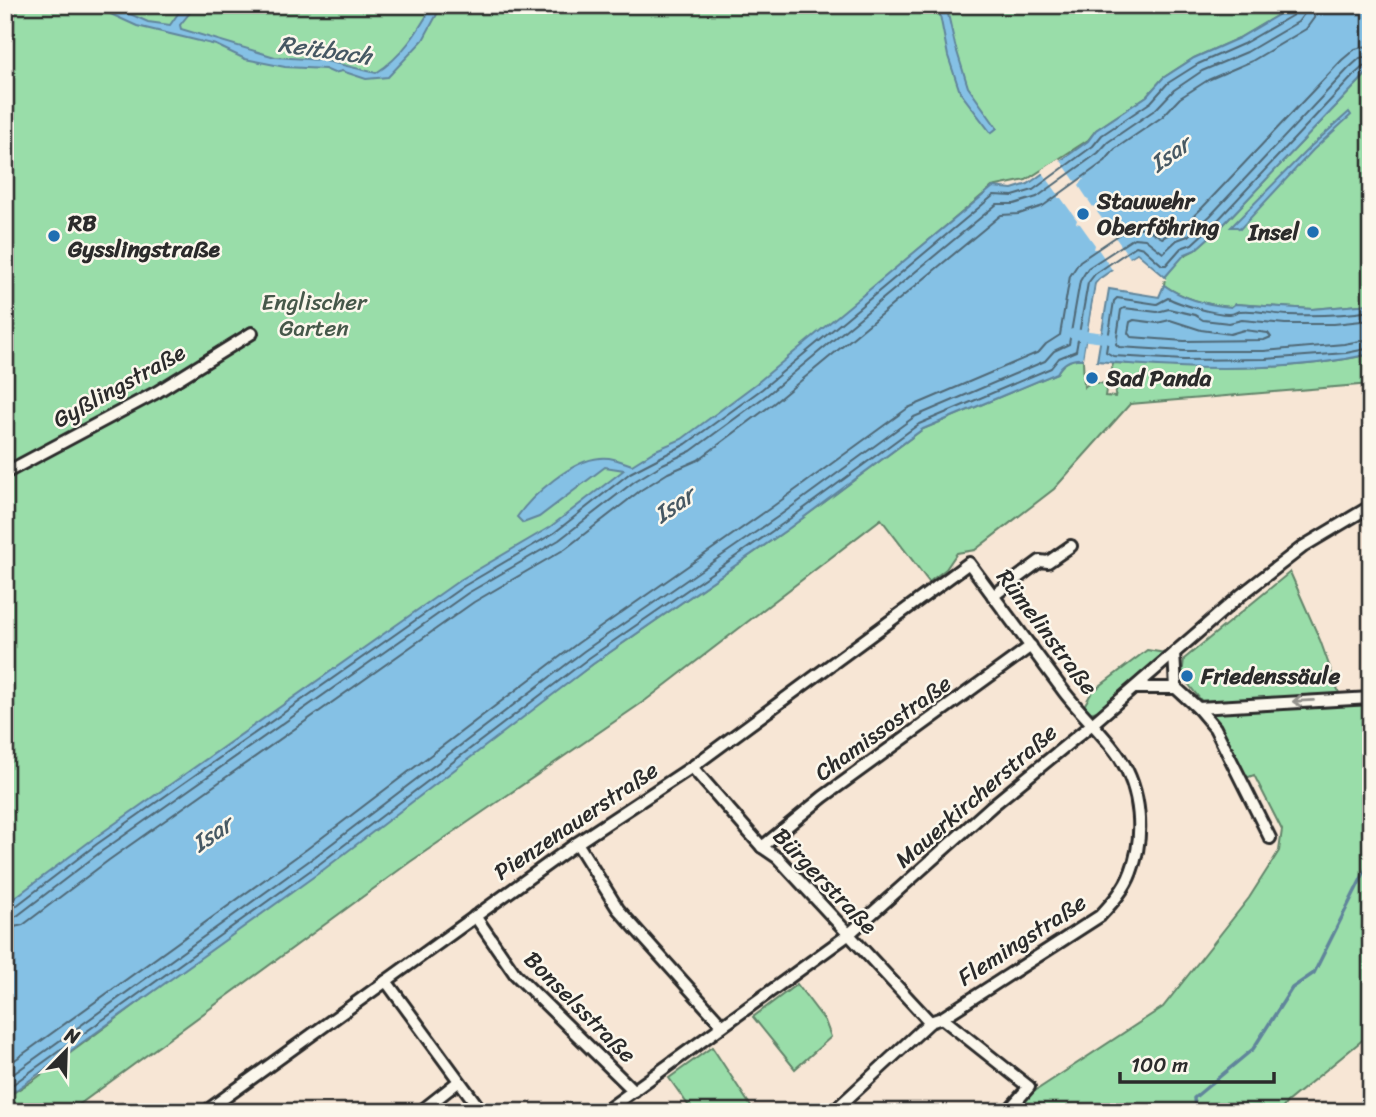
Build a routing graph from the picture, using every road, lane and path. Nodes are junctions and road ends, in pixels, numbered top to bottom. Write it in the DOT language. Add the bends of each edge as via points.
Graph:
graph roads {
  1 [pos="252,333"];
  2 [pos="5,473"];
  3 [pos="1371,506"];
  4 [pos="1071,546"];
  5 [pos="969,563"];
  6 [pos="993,596"];
  7 [pos="1031,646"];
  8 [pos="1174,653"];
  9 [pos="1135,688"];
  10 [pos="1177,688"];
  11 [pos="1371,698"];
  12 [pos="1198,708"];
  13 [pos="1091,725"];
  14 [pos="692,767"];
  15 [pos="1270,838"];
  16 [pos="577,843"];
  17 [pos="762,848"];
  18 [pos="475,916"];
  19 [pos="848,935"];
  20 [pos="386,981"];
  21 [pos="942,1018"];
  22 [pos="930,1022"];
  23 [pos="722,1025"];
  24 [pos="458,1082"];
  25 [pos="634,1091"];
  26 [pos="205,1112"];
  27 [pos="420,1112"];
  28 [pos="482,1112"];
  29 [pos="604,1112"];
  30 [pos="834,1112"];
  31 [pos="1007,1112"];
  1 -- 2 [label="street, Gyßlingstraße" via="157,392"];
  3 -- 8 [label="street, Mauerkircherstraße" via="1304,546"];
  4 -- 6 [label="street" via="1048,562 1041,561"];
  5 -- 6 [label="street, Rümelinstraße"];
  5 -- 14 [label="street, Pienzenauerstraße"];
  6 -- 7 [label="street, Rümelinstraße"];
  7 -- 13 [label="street, Rümelinstraße"];
  7 -- 17 [label="street, Chamissostraße" via="823,797"];
  8 -- 9 [label="street, Mauerkircherstraße"];
  8 -- 10 [label="street"];
  9 -- 10 [label="street"];
  9 -- 13 [label="street, Mauerkircherstraße"];
  10 -- 12 [label="street"];
  11 -- 12 [label="street, one-way"];
  12 -- 15 [label="street" via="1215,728"];
  13 -- 19 [label="street, Mauerkircherstraße"];
  13 -- 21 [label="street, Flemingstraße" via="1119,756 1137,800 1139,826 1131,873 1100,915"];
  14 -- 16 [label="street, Pienzenauerstraße"];
  14 -- 17 [label="street, Bürgerstraße"];
  16 -- 18 [label="street, Pienzenauerstraße"];
  16 -- 23 [label="street" via="618,909"];
  17 -- 19 [label="street, Bürgerstraße" via="778,858"];
  18 -- 20 [label="street, Pienzenauerstraße"];
  18 -- 25 [label="street, Bonselsstraße" via="515,974"];
  19 -- 22 [label="street, Bürgerstraße"];
  19 -- 23 [label="street, Mauerkircherstraße"];
  20 -- 24 [label="street"];
  20 -- 26 [label="street, Pienzenauerstraße"];
  21 -- 22 [label="street, Flemingstraße"];
  21 -- 31 [label="street" via="1029,1087"];
  22 -- 30 [label="street, Flemingstraße"];
  23 -- 25 [label="street, Mauerkircherstraße"];
  24 -- 27 [label="street"];
  24 -- 28 [label="street"];
  25 -- 29 [label="street, Mauerkircherstraße"];
}
